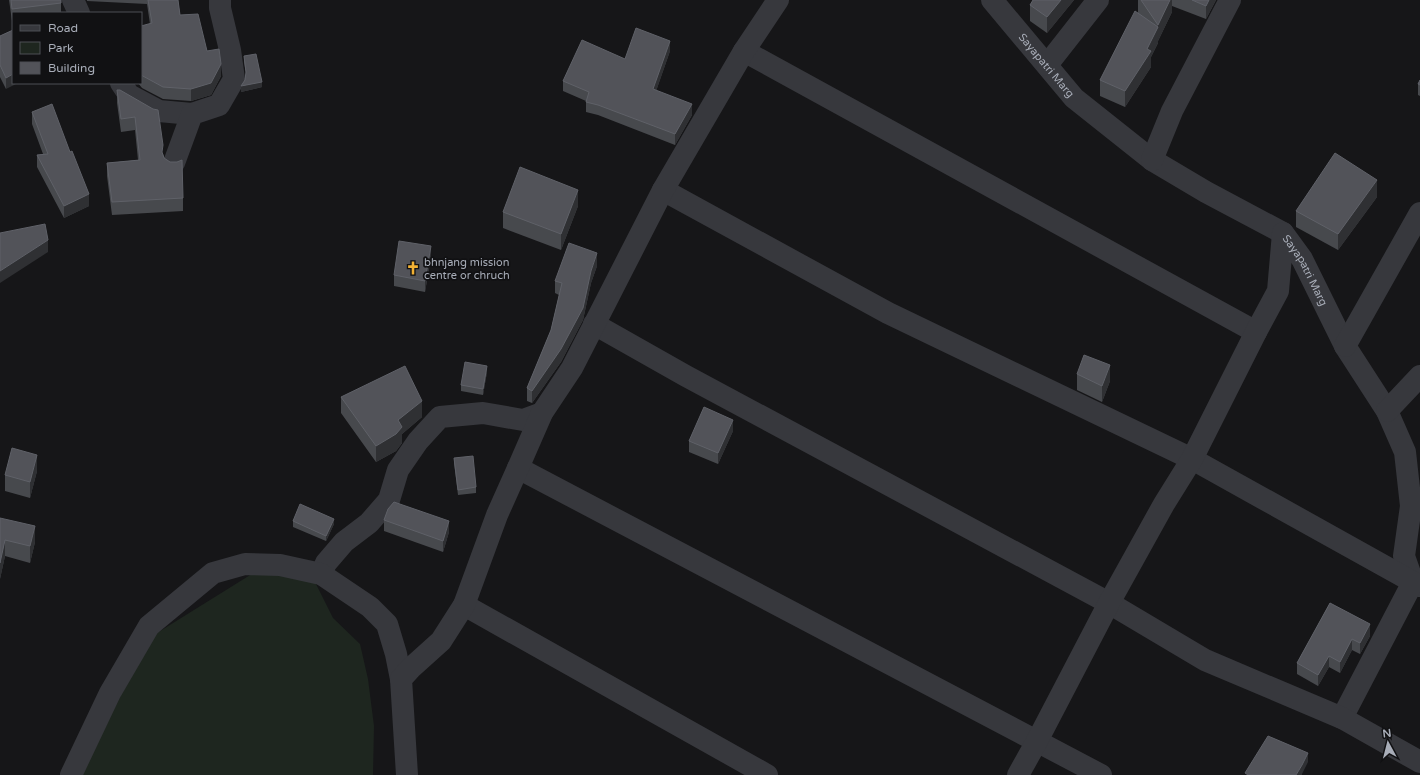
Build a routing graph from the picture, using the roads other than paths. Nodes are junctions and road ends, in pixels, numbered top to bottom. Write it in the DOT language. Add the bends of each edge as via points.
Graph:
graph roads {
  1 [pos="73,0"];
  2 [pos="220,0"];
  3 [pos="778,0"];
  4 [pos="992,0"];
  5 [pos="1098,0"];
  6 [pos="1230,0"];
  7 [pos="79,12"];
  8 [pos="744,51"];
  9 [pos="1047,65"];
  10 [pos="122,84"];
  11 [pos="192,114"];
  12 [pos="1152,160"];
  13 [pos="174,163"];
  14 [pos="663,190"];
  15 [pos="1420,213"];
  16 [pos="1282,233"];
  17 [pos="594,324"];
  18 [pos="1256,332"];
  19 [pos="1345,346"];
  20 [pos="1420,376"];
  21 [pos="1387,411"];
  22 [pos="542,412"];
  23 [pos="1192,459"];
  24 [pos="518,468"];
  25 [pos="321,574"];
  26 [pos="1416,584"];
  27 [pos="1109,603"];
  28 [pos="464,605"];
  29 [pos="402,679"];
  30 [pos="1342,718"];
  31 [pos="1037,741"];
  32 [pos="1420,762"];
  33 [pos="71,775"];
  34 [pos="407,775"];
  35 [pos="767,775"];
  36 [pos="1018,775"];
  37 [pos="1101,775"];
  1 -- 7 [label="street"];
  2 -- 11 [label="street" via="234,79 219,105"];
  3 -- 8 [label="street"];
  4 -- 9 [label="street, Sayapatri Marg"];
  5 -- 9 [label="street"];
  6 -- 12 [label="street" via="1172,111"];
  8 -- 14 [label="street"];
  8 -- 18 [label="street"];
  9 -- 12 [label="street, Sayapatri Marg" via="1074,98"];
  10 -- 11 [label="street" via="128,95 159,111"];
  11 -- 13 [label="street"];
  12 -- 16 [label="street, Sayapatri Marg"];
  14 -- 17 [label="street"];
  14 -- 23 [label="street" via="888,313"];
  15 -- 19 [label="street"];
  16 -- 18 [label="street" via="1278,291"];
  16 -- 19 [label="street, Sayapatri Marg" via="1302,259"];
  17 -- 22 [label="street" via="572,368"];
  17 -- 27 [label="street"];
  18 -- 23 [label="street"];
  19 -- 21 [label="street, Sayapatri Marg"];
  20 -- 21 [label="street"];
  21 -- 26 [label="street, Sayapatri Marg" via="1404,452 1411,506 1404,556"];
  22 -- 24 [label="street"];
  22 -- 25 [label="street" via="523,420 483,413 440,417 418,441 398,470 389,500 369,523 344,542 326,563"];
  23 -- 26 [label="street"];
  23 -- 27 [label="street"];
  24 -- 28 [label="street" via="497,515"];
  24 -- 31 [label="street"];
  25 -- 29 [label="street" via="370,607 387,624"];
  25 -- 33 [label="street" via="280,565 245,564 213,573 149,626 110,693"];
  26 -- 30 [label="street"];
  27 -- 30 [label="street" via="1205,660"];
  27 -- 31 [label="street"];
  28 -- 29 [label="street" via="441,641"];
  28 -- 35 [label="street"];
  29 -- 34 [label="street"];
  30 -- 32 [label="street"];
  31 -- 36 [label="street"];
  31 -- 37 [label="street"];
}
